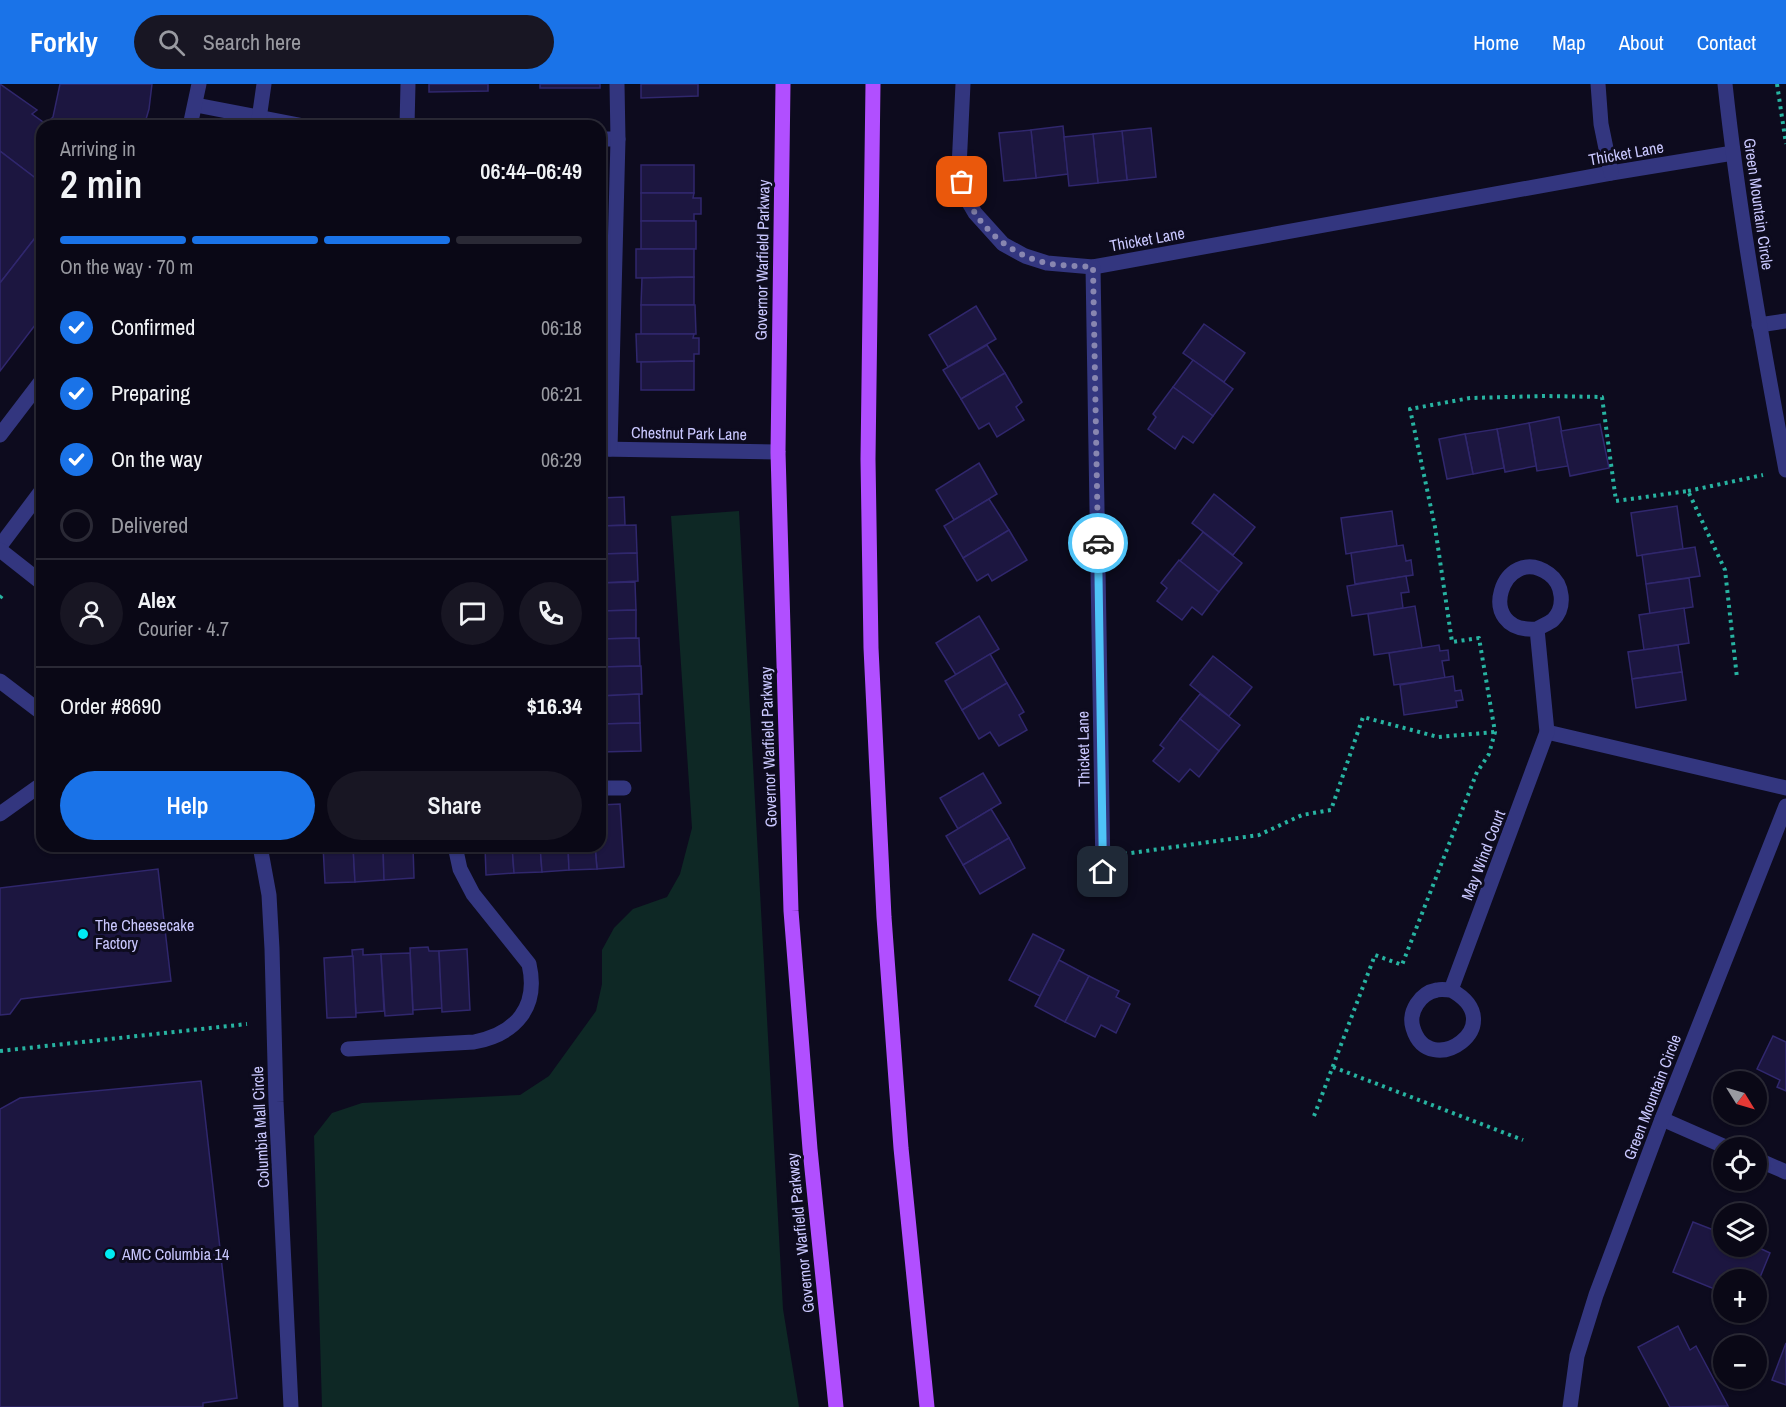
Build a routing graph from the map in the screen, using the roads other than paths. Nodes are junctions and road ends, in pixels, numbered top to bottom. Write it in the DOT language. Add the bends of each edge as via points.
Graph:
graph roads {
  1 [pos="199,84"];
  2 [pos="264,84"];
  3 [pos="408,84"];
  4 [pos="617,84"];
  5 [pos="783,84"];
  6 [pos="873,84"];
  7 [pos="963,84"];
  8 [pos="1598,84"];
  9 [pos="1725,84"];
  10 [pos="196,105"];
  11 [pos="192,120"];
  12 [pos="252,120"];
  13 [pos="259,120"];
  14 [pos="407,120"];
  15 [pos="606,139"];
  16 [pos="618,139"];
  17 [pos="1732,153"];
  18 [pos="1611,173"];
  19 [pos="1093,267"];
  20 [pos="1786,321"];
  21 [pos="1759,325"];
  22 [pos="36,388"];
  23 [pos="606,425"];
  24 [pos="0,435"];
  25 [pos="606,449"];
  26 [pos="778,452"];
  27 [pos="1786,470"];
  28 [pos="36,498"];
  29 [pos="0,548"];
  30 [pos="36,578"];
  31 [pos="1537,629"];
  32 [pos="0,681"];
  33 [pos="36,708"];
  34 [pos="1547,732"];
  35 [pos="36,788"];
  36 [pos="606,788"];
  37 [pos="624,788"];
  38 [pos="1786,788"];
  39 [pos="1786,806"];
  40 [pos="0,814"];
  41 [pos="261,852"];
  42 [pos="456,852"];
  43 [pos="1103,864"];
  44 [pos="1451,990"];
  45 [pos="348,1049"];
  46 [pos="1662,1119"];
  47 [pos="1713,1141"];
  48 [pos="1767,1164"];
  49 [pos="1786,1172"];
  50 [pos="291,1407"];
  51 [pos="836,1407"];
  52 [pos="927,1407"];
  53 [pos="1570,1407"];
  1 -- 10 [label="street"];
  2 -- 13 [label="street"];
  3 -- 14 [label="street"];
  4 -- 16 [label="street"];
  5 -- 26 [label="main road, Governor Warfield Parkway"];
  6 -- 52 [label="main road" via="868,459 872,660 901,1148"];
  7 -- 19 [label="street" via="959,168 965,196 975,213 1003,243 1025,256 1047,263"];
  8 -- 18 [label="street"];
  9 -- 17 [label="street, Green Mountain Circle"];
  10 -- 11 [label="street"];
  10 -- 12 [label="street"];
  15 -- 16 [label="street"];
  16 -- 23 [label="street"];
  17 -- 18 [label="street, Thicket Lane"];
  17 -- 21 [label="street, Green Mountain Circle"];
  18 -- 19 [label="street, Thicket Lane"];
  19 -- 43 [label="street, Thicket Lane"];
  20 -- 21 [label="street"];
  21 -- 27 [label="street, Green Mountain Circle"];
  22 -- 24 [label="street"];
  25 -- 26 [label="street, Chestnut Park Lane"];
  26 -- 51 [label="main road, Governor Warfield Parkway" via="791,911"];
  28 -- 29 [label="street"];
  29 -- 30 [label="street"];
  31 -- 31 [label="street" via="1513,625 1499,606 1499,592 1511,573 1527,567 1541,568 1560,588 1561,604 1554,619"];
  31 -- 34 [label="street, May Wind Court"];
  32 -- 33 [label="street"];
  34 -- 38 [label="street"];
  34 -- 44 [label="street, May Wind Court"];
  35 -- 40 [label="street"];
  36 -- 37 [label="street"];
  39 -- 46 [label="street, Green Mountain Circle"];
  41 -- 50 [label="street, Columbia Mall Circle" via="269,895 272,949"];
  42 -- 45 [label="street" via="473,894 529,964 530,1002 521,1017 488,1039"];
  44 -- 44 [label="street" via="1436,990 1421,997 1413,1012 1416,1036 1432,1049 1457,1047 1473,1024 1469,1004"];
  46 -- 47 [label="street"];
  46 -- 53 [label="street, Green Mountain Circle" via="1596,1295 1577,1356"];
  48 -- 49 [label="street"];
}
